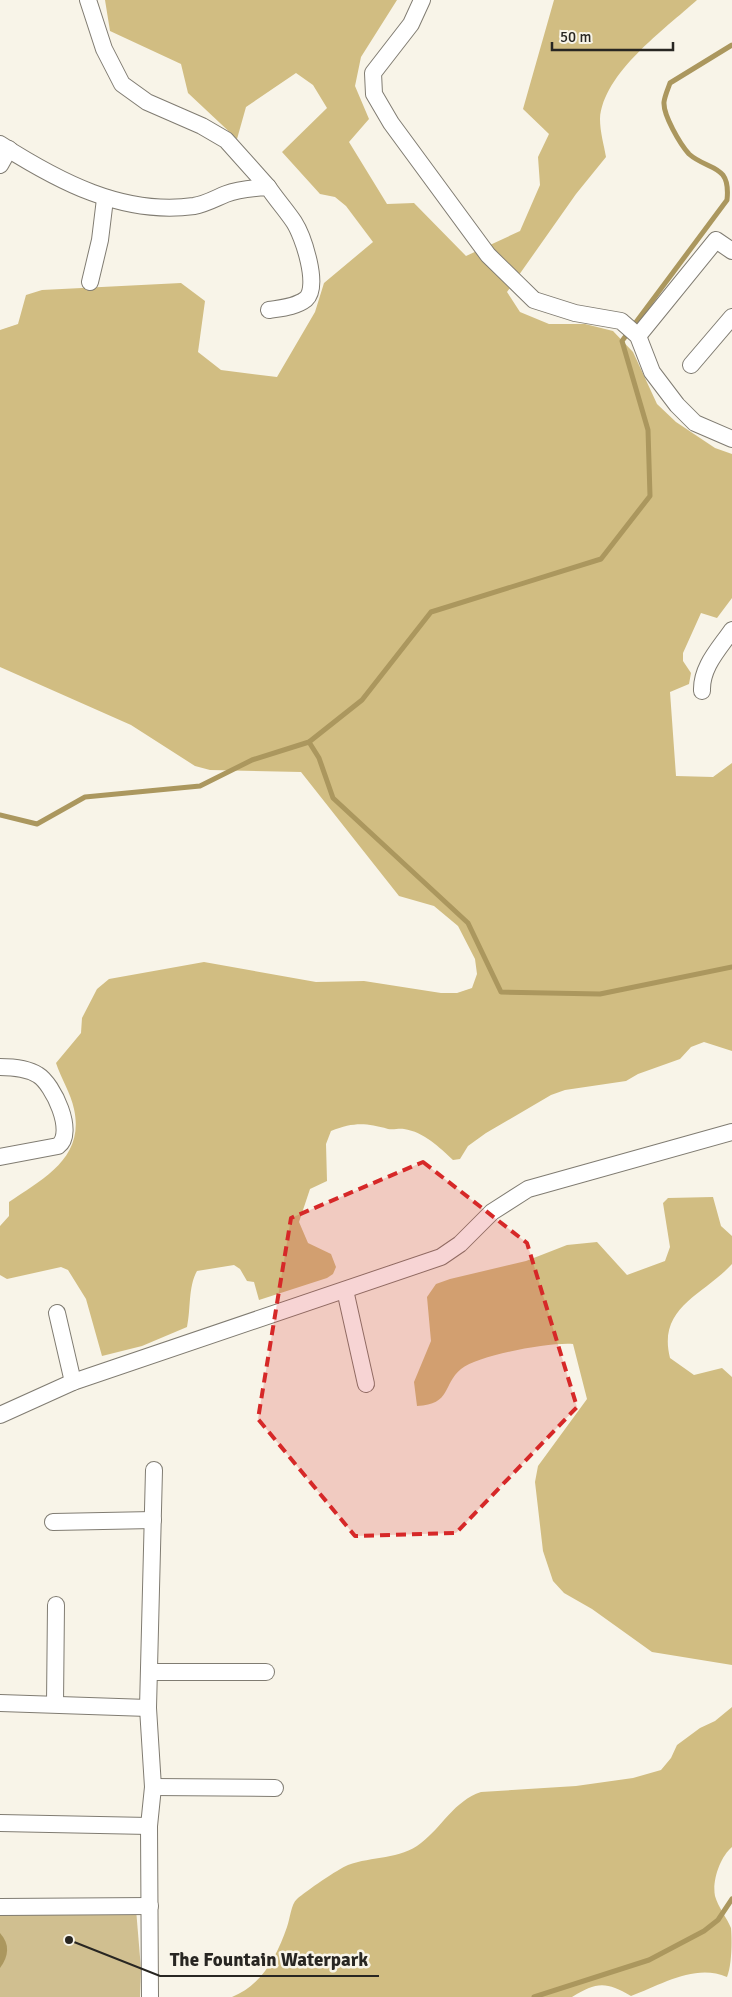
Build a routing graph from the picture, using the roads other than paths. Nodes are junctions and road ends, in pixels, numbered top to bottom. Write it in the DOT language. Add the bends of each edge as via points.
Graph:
graph roads {
  1 [pos="88,0"];
  2 [pos="422,0"];
  3 [pos="4,146"];
  4 [pos="0,165"];
  5 [pos="268,187"];
  6 [pos="104,199"];
  7 [pos="732,251"];
  8 [pos="90,282"];
  9 [pos="269,310"];
  10 [pos="732,317"];
  11 [pos="631,329"];
  12 [pos="691,365"];
  13 [pos="732,439"];
  14 [pos="732,630"];
  15 [pos="702,691"];
  16 [pos="0,1067"];
  17 [pos="732,1132"];
  18 [pos="0,1156"];
  19 [pos="345,1290"];
  20 [pos="57,1312"];
  21 [pos="73,1382"];
  22 [pos="366,1384"];
  23 [pos="0,1415"];
  24 [pos="154,1470"];
  25 [pos="153,1520"];
  26 [pos="53,1522"];
  27 [pos="56,1605"];
  28 [pos="150,1672"];
  29 [pos="266,1672"];
  30 [pos="0,1703"];
  31 [pos="55,1703"];
  32 [pos="148,1708"];
  33 [pos="153,1787"];
  34 [pos="275,1788"];
  35 [pos="0,1824"];
  36 [pos="149,1826"];
  37 [pos="150,1906"];
  38 [pos="0,1907"];
  39 [pos="150,1997"];
  1 -- 5 [label="street" via="104,49 122,84 147,102 226,140"];
  2 -- 11 [label="street" via="411,24 373,73 372,83 379,105 488,256 534,300"];
  3 -- 4 [label="street"];
  3 -- 6 [label="street" via="54,177"];
  5 -- 6 [label="street" via="234,192 188,207"];
  5 -- 9 [label="street" via="295,223 304,244 312,281 312,290 307,298 298,304"];
  6 -- 8 [label="street" via="100,240"];
  7 -- 11 [label="street" via="716,240"];
  10 -- 12 [label="street"];
  11 -- 13 [label="street" via="652,372 677,405 695,422"];
  14 -- 15 [label="street" via="707,667"];
  16 -- 18 [label="street" via="39,1075 58,1102 66,1133 58,1146"];
  17 -- 19 [label="street" via="528,1189 492,1212 460,1244 441,1257"];
  19 -- 21 [label="street"];
  19 -- 22 [label="street"];
  20 -- 21 [label="street"];
  21 -- 23 [label="street"];
  24 -- 25 [label="street"];
  25 -- 26 [label="street"];
  25 -- 28 [label="street"];
  27 -- 31 [label="street"];
  28 -- 29 [label="street"];
  28 -- 32 [label="street"];
  30 -- 31 [label="street"];
  31 -- 32 [label="street"];
  32 -- 33 [label="street"];
  33 -- 34 [label="street"];
  33 -- 36 [label="street"];
  35 -- 36 [label="street"];
  36 -- 37 [label="street"];
  37 -- 38 [label="street"];
  37 -- 39 [label="street"];
}
